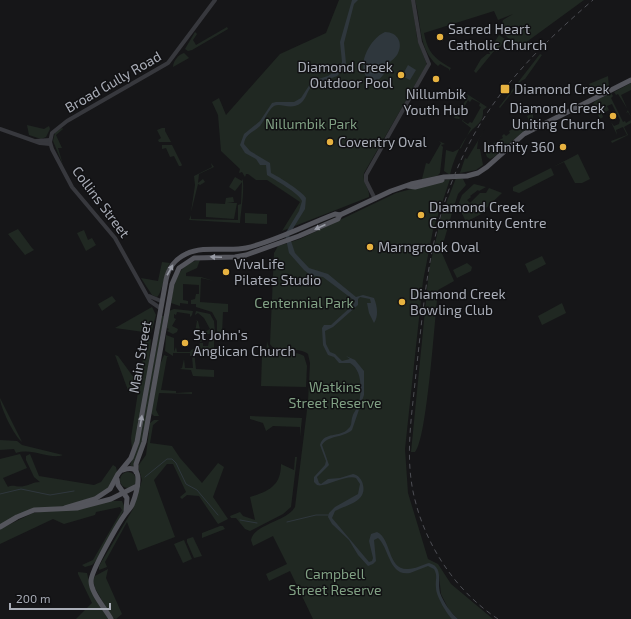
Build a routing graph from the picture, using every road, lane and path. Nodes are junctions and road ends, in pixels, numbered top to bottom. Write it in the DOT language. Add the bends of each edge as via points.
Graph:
graph roads {
  1 [pos="214,0"];
  2 [pos="413,0"];
  3 [pos="631,80"];
  4 [pos="0,129"];
  5 [pos="50,142"];
  6 [pos="375,199"];
  7 [pos="340,215"];
  8 [pos="267,240"];
  9 [pos="269,247"];
  10 [pos="194,250"];
  11 [pos="188,253"];
  12 [pos="194,258"];
  13 [pos="149,296"];
  14 [pos="161,301"];
  15 [pos="168,306"];
  16 [pos="160,308"];
  17 [pos="123,470"];
  18 [pos="136,472"];
  19 [pos="117,478"];
  20 [pos="137,485"];
  21 [pos="121,488"];
  22 [pos="132,490"];
  23 [pos="125,493"];
  24 [pos="111,499"];
  25 [pos="128,504"];
  26 [pos="65,508"];
  27 [pos="126,512"];
  28 [pos="0,527"];
  29 [pos="111,619"];
  1 -- 5 [label="street, Broad Gully Road" via="168,64 57,128 52,133"];
  2 -- 6 [label="street" via="419,35 429,62 366,175 366,181"];
  3 -- 6 [label="main road" via="524,134 482,171 470,176 452,176 420,186 408,186"];
  4 -- 5 [label="street" via="36,141"];
  5 -- 13 [label="street, Collins Street" via="70,184 112,233"];
  6 -- 7 [label="main road"];
  7 -- 8 [label="main road" via="335,214"];
  7 -- 9 [label="main road, one-way" via="338,219"];
  8 -- 9 [label="main road"];
  8 -- 10 [label="main road" via="242,249"];
  9 -- 12 [label="main road, one-way" via="237,257"];
  10 -- 11 [label="main road, Main Street"];
  10 -- 12 [label="main road"];
  11 -- 12 [label="main road"];
  14 -- 11 [label="main road, Main Street, one-way" via="170,268"];
  12 -- 15 [label="main road, Main Street" via="182,265 176,273"];
  13 -- 14 [label="street"];
  13 -- 16 [label="street, Collins Street" via="151,302"];
  14 -- 15 [label="main road"];
  14 -- 16 [label="main road, Main Street"];
  15 -- 16 [label="main road"];
  15 -- 18 [label="main road, Main Street" via="144,442 136,464"];
  17 -- 16 [label="main road, Main Street, one-way" via="136,447"];
  17 -- 18 [label="main road" via="131,469"];
  17 -- 19 [label="main road"];
  18 -- 20 [label="main road" via="139,479"];
  19 -- 21 [label="main road"];
  19 -- 26 [label="main road" via="112,487 103,494"];
  20 -- 22 [label="main road"];
  20 -- 27 [label="main road" via="131,506"];
  21 -- 22 [label="main road"];
  21 -- 23 [label="main road"];
  22 -- 23 [label="main road"];
  23 -- 24 [label="main road"];
  23 -- 25 [label="main road"];
  24 -- 25 [label="main road" via="120,499"];
  24 -- 26 [label="main road" via="77,508"];
  25 -- 27 [label="main road"];
  26 -- 28 [label="main road" via="34,510"];
  27 -- 29 [label="main road" via="93,572 91,582"];
}
